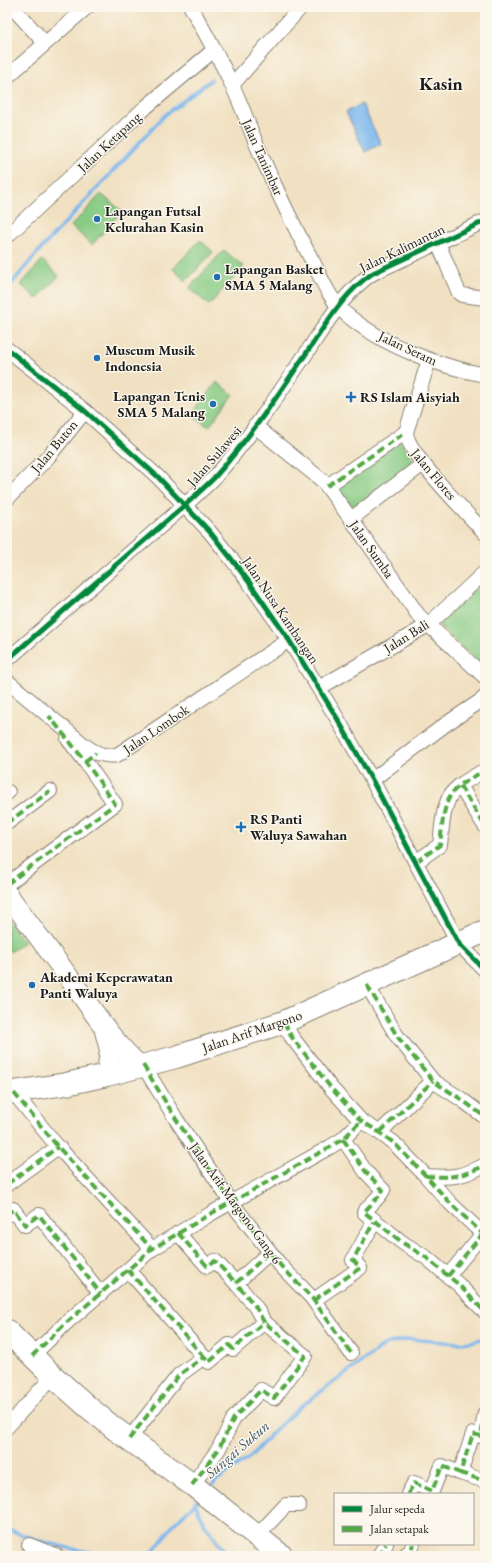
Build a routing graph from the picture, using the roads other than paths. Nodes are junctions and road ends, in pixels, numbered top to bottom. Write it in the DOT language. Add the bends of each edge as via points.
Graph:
graph roads {
  1 [pos="12,7"];
  2 [pos="87,7"];
  3 [pos="191,7"];
  4 [pos="301,7"];
  5 [pos="45,43"];
  6 [pos="214,50"];
  7 [pos="7,77"];
  8 [pos="232,85"];
  9 [pos="485,221"];
  10 [pos="7,236"];
  11 [pos="438,243"];
  12 [pos="485,298"];
  13 [pos="338,306"];
  14 [pos="7,349"];
  15 [pos="429,360"];
  16 [pos="485,375"];
  17 [pos="85,411"];
  18 [pos="255,426"];
  19 [pos="406,432"];
  20 [pos="423,464"];
  21 [pos="327,486"];
  22 [pos="7,499"];
  23 [pos="185,505"];
  24 [pos="351,519"];
  25 [pos="485,533"];
  26 [pos="485,572"];
  27 [pos="428,625"];
  28 [pos="289,640"];
  29 [pos="7,660"];
  30 [pos="485,677"];
  31 [pos="7,681"];
  32 [pos="319,688"];
  33 [pos="485,697"];
  34 [pos="90,757"];
  35 [pos="485,770"];
  36 [pos="372,780"];
  37 [pos="460,786"];
  38 [pos="50,791"];
  39 [pos="7,823"];
  40 [pos="485,826"];
  41 [pos="416,862"];
  42 [pos="7,884"];
  43 [pos="7,894"];
  44 [pos="485,931"];
  45 [pos="459,944"];
  46 [pos="485,970"];
  47 [pos="367,985"];
  48 [pos="284,1022"];
  49 [pos="105,1029"];
  50 [pos="142,1065"];
  51 [pos="107,1075"];
  52 [pos="433,1081"];
  53 [pos="10,1092"];
  54 [pos="485,1117"];
  55 [pos="361,1121"];
  56 [pos="380,1132"];
  57 [pos="343,1139"];
  58 [pos="58,1147"];
  59 [pos="485,1165"];
  60 [pos="426,1176"];
  61 [pos="7,1184"];
  62 [pos="231,1202"];
  63 [pos="10,1212"];
  64 [pos="374,1222"];
  65 [pos="484,1232"];
  66 [pos="178,1233"];
  67 [pos="152,1249"];
  68 [pos="270,1252"];
  69 [pos="128,1270"];
  70 [pos="448,1276"];
  71 [pos="236,1283"];
  72 [pos="100,1294"];
  73 [pos="314,1300"];
  74 [pos="485,1312"];
  75 [pos="264,1322"];
  76 [pos="7,1331"];
  77 [pos="351,1353"];
  78 [pos="32,1356"];
  79 [pos="204,1357"];
  80 [pos="53,1376"];
  81 [pos="485,1413"];
  82 [pos="7,1427"];
  83 [pos="128,1439"];
  84 [pos="460,1473"];
  85 [pos="485,1481"];
  86 [pos="193,1486"];
  87 [pos="409,1493"];
  88 [pos="299,1505"];
  89 [pos="255,1534"];
  90 [pos="29,1545"];
  91 [pos="385,1545"];
  92 [pos="413,1545"];
  93 [pos="57,1556"];
  94 [pos="282,1556"];
  95 [pos="379,1556"];
  96 [pos="406,1556"];
  1 -- 5 [label="street"];
  2 -- 5 [label="street"];
  3 -- 6 [label="street, Jalan Tanimbar"];
  4 -- 8 [label="street"];
  5 -- 7 [label="street"];
  6 -- 8 [label="street, Jalan Tanimbar"];
  6 -- 10 [label="street, Jalan Ketapang" via="146,107"];
  8 -- 13 [label="street, Jalan Tanimbar" via="296,231"];
  9 -- 11 [label="street, Jalan Kalimantan"];
  11 -- 12 [label="street" via="459,293"];
  11 -- 13 [label="street, Jalan Kalimantan" via="373,273 361,281"];
  13 -- 15 [label="street, Jalan Seram" via="347,315 382,337"];
  13 -- 18 [label="street, Jalan Sulawesi"];
  14 -- 17 [label="street, Jalan Nusa Kambangan"];
  15 -- 16 [label="street, Jalan Seram"];
  15 -- 19 [label="street, Jalan Flores"];
  17 -- 22 [label="street, Jalan Buton" via="49,456"];
  17 -- 23 [label="street, Jalan Nusa Kambangan"];
  18 -- 21 [label="street, Jalan Sumba"];
  18 -- 23 [label="street, Jalan Sulawesi" via="213,479"];
  19 -- 20 [label="street, Jalan Flores" via="408,442"];
  19 -- 21 [label="street"];
  20 -- 24 [label="street"];
  20 -- 25 [label="street, Jalan Flores"];
  21 -- 24 [label="street, Jalan Sumba"];
  23 -- 28 [label="street, Jalan Nusa Kambangan" via="240,570"];
  23 -- 29 [label="street, Jalan Sulawesi"];
  24 -- 27 [label="street, Jalan Sumba"];
  26 -- 27 [label="street, Jalan Bali"];
  27 -- 30 [label="street, Jalan Sumba"];
  27 -- 32 [label="street, Jalan Bali"];
  28 -- 32 [label="street, Jalan Nusa Kambangan"];
  28 -- 34 [label="street, Jalan Lombok" via="117,755"];
  31 -- 34 [label="street" via="49,716"];
  32 -- 36 [label="street, Jalan Nusa Kambangan"];
  33 -- 36 [label="street"];
  34 -- 42 [label="street" via="114,804"];
  35 -- 37 [label="street"];
  36 -- 41 [label="street, Jalan Nusa Kambangan"];
  37 -- 40 [label="street"];
  37 -- 41 [label="street" via="450,795 446,806 440,845"];
  38 -- 39 [label="street"];
  41 -- 45 [label="street, Jalan Nusa Kambangan"];
  43 -- 49 [label="main road"];
  44 -- 45 [label="main road, Jalan Arif Margono"];
  45 -- 46 [label="street, Jalan Nusa Kambangan"];
  45 -- 47 [label="main road, Jalan Arif Margono"];
  47 -- 48 [label="main road, Jalan Arif Margono"];
  47 -- 52 [label="street" via="397,1036"];
  48 -- 50 [label="main road, Jalan Arif Margono" via="176,1057"];
  48 -- 55 [label="street" via="291,1036 331,1088"];
  49 -- 50 [label="main road" via="119,1046"];
  49 -- 51 [label="main road" via="110,1050"];
  50 -- 51 [label="main road, Jalan Arif Margono"];
  50 -- 62 [label="street, Jalan Arif Margono Gang 6"];
  51 -- 53 [label="main road, Jalan Arif Margono"];
  52 -- 54 [label="street"];
  52 -- 56 [label="street"];
  53 -- 58 [label="street"];
  55 -- 56 [label="street"];
  55 -- 57 [label="street"];
  56 -- 60 [label="street"];
  57 -- 62 [label="street"];
  57 -- 64 [label="street" via="366,1172 383,1190 364,1212"];
  58 -- 61 [label="street"];
  58 -- 67 [label="street"];
  59 -- 60 [label="street" via="467,1174"];
  60 -- 65 [label="street" via="450,1203"];
  62 -- 66 [label="street"];
  62 -- 68 [label="street, Jalan Arif Margono Gang 6"];
  63 -- 72 [label="street" via="25,1225 39,1215"];
  64 -- 70 [label="street" via="427,1258"];
  64 -- 73 [label="street" via="352,1260 360,1268"];
  65 -- 70 [label="street"];
  66 -- 67 [label="street"];
  66 -- 71 [label="street" via="208,1266 215,1261"];
  67 -- 69 [label="street"];
  68 -- 71 [label="street"];
  68 -- 73 [label="street, Jalan Arif Margono Gang 6"];
  69 -- 72 [label="street"];
  69 -- 79 [label="street"];
  70 -- 74 [label="street"];
  71 -- 75 [label="street" via="255,1306"];
  72 -- 78 [label="street"];
  73 -- 77 [label="street, Jalan Arif Margono Gang 6"];
  75 -- 79 [label="street" via="233,1349 229,1346 209,1362"];
  75 -- 86 [label="street" via="305,1356 274,1398 260,1390 234,1418 218,1450"];
  76 -- 78 [label="main road"];
  78 -- 80 [label="main road"];
  79 -- 83 [label="street" via="179,1375"];
  80 -- 82 [label="street"];
  80 -- 83 [label="main road"];
  81 -- 84 [label="street" via="481,1436 473,1434"];
  83 -- 86 [label="main road"];
  84 -- 85 [label="street"];
  84 -- 87 [label="street" via="442,1466 432,1491 414,1483"];
  86 -- 89 [label="main road"];
  88 -- 89 [label="street" via="286,1505"];
  89 -- 94 [label="main road"];
  90 -- 93 [label="street"];
  91 -- 95 [label="street"];
  92 -- 96 [label="street" via="410,1554"];
}
